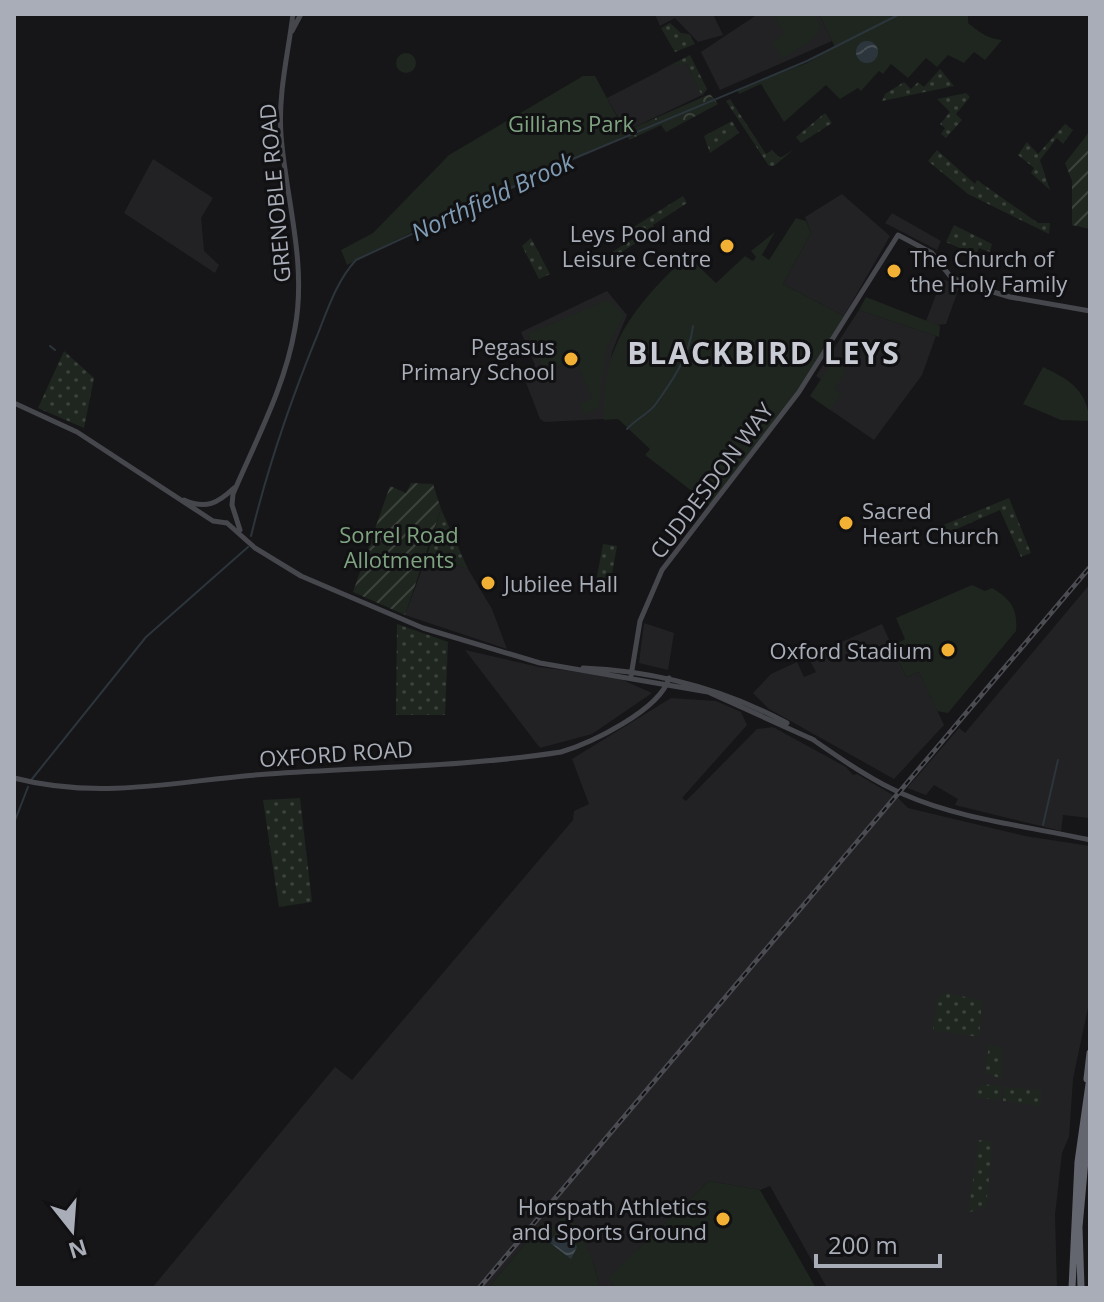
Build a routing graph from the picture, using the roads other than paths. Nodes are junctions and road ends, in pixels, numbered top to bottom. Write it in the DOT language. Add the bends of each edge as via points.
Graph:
graph roads {
  1 [pos="293,14"];
  2 [pos="301,14"];
  3 [pos="292,32"];
  4 [pos="1090,311"];
  5 [pos="14,403"];
  6 [pos="236,486"];
  7 [pos="165,491"];
  8 [pos="220,500"];
  9 [pos="211,505"];
  10 [pos="232,505"];
  11 [pos="234,514"];
  12 [pos="213,521"];
  13 [pos="227,523"];
  14 [pos="247,541"];
  15 [pos="631,673"];
  16 [pos="661,680"];
  17 [pos="669,681"];
  18 [pos="649,706"];
  19 [pos="14,778"];
  20 [pos="1089,840"];
  21 [pos="1090,1053"];
  22 [pos="1090,1077"];
  23 [pos="1087,1105"];
  24 [pos="1072,1288"];
  25 [pos="1081,1288"];
  1 -- 3 [label="street, GRENOBLE ROAD"];
  2 -- 3 [label="street, GRENOBLE ROAD"];
  3 -- 6 [label="street, GRENOBLE ROAD" via="280,111 299,263 296,327 266,421"];
  4 -- 15 [label="street, CUDDESDON WAY" via="963,283 950,276 932,253 898,235 799,392 666,562 640,621"];
  5 -- 7 [label="street" via="65,425"];
  6 -- 8 [label="street, GRENOBLE ROAD"];
  6 -- 10 [label="street, GRENOBLE ROAD"];
  7 -- 9 [label="street" via="200,506"];
  7 -- 12 [label="street"];
  8 -- 9 [label="street"];
  8 -- 10 [label="street"];
  9 -- 12 [label="street"];
  10 -- 11 [label="street"];
  11 -- 13 [label="street"];
  11 -- 14 [label="street"];
  12 -- 13 [label="street"];
  13 -- 14 [label="street"];
  14 -- 15 [label="street" via="307,579 403,620 554,666"];
  15 -- 16 [label="street"];
  16 -- 17 [label="street"];
  16 -- 18 [label="street"];
  17 -- 18 [label="street, OXFORD ROAD"];
  17 -- 20 [label="street" via="726,693 756,706 899,792 1015,827"];
  18 -- 19 [label="street, OXFORD ROAD" via="579,747 546,755 237,776 122,791 57,788"];
  21 -- 23 [label="highway"];
  22 -- 23 [label="highway"];
  23 -- 24 [label="highway" via="1074,1211"];
  23 -- 25 [label="highway"];
}
